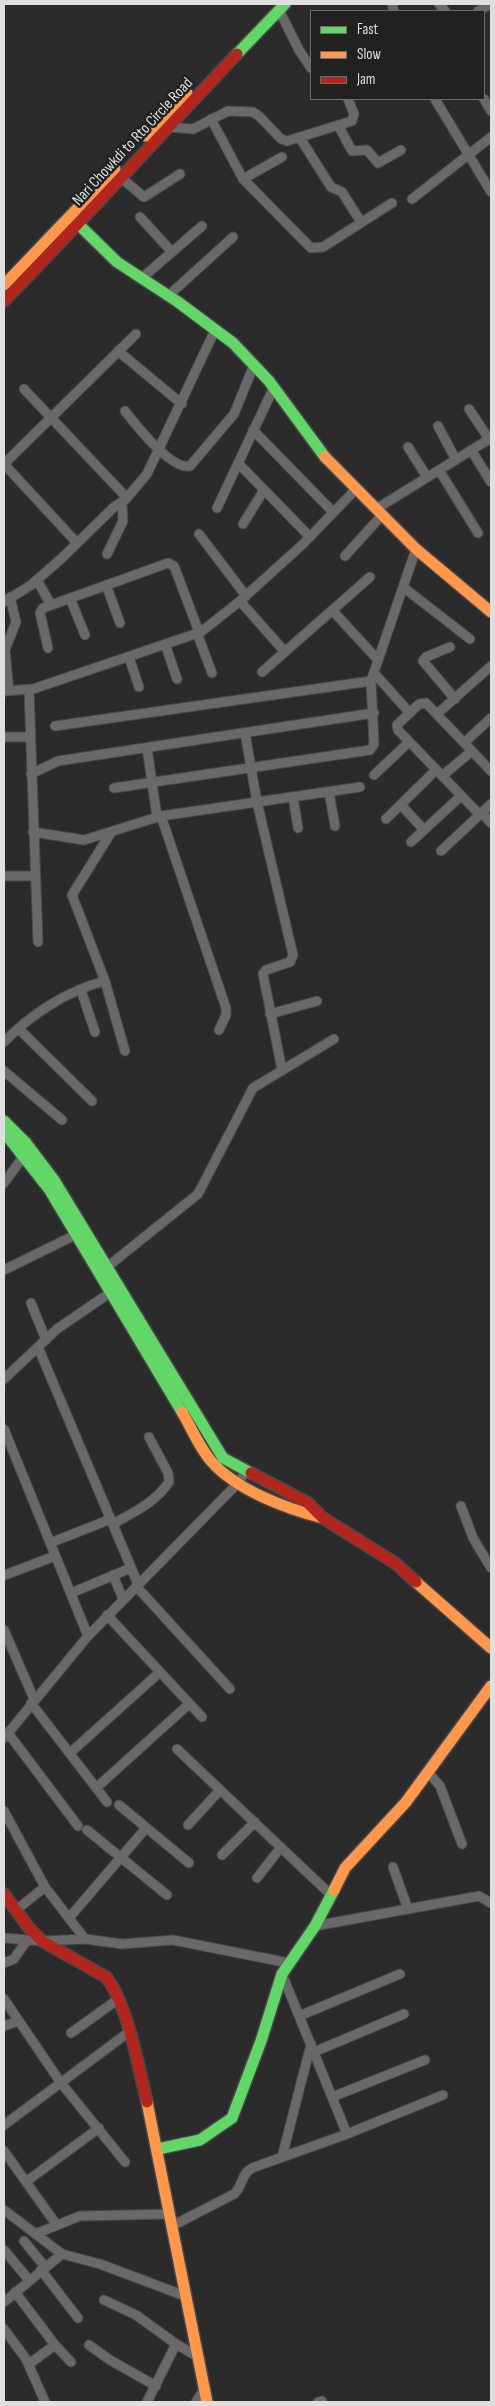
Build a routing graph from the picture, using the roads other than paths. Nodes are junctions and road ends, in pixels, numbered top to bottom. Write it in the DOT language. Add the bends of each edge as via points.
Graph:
graph roads {
  1 [pos="491,4"];
  2 [pos="279,6"];
  3 [pos="480,10"];
  4 [pos="310,66"];
  5 [pos="348,100"];
  6 [pos="436,100"];
  7 [pos="485,100"];
  8 [pos="491,111"];
  9 [pos="212,119"];
  10 [pos="338,125"];
  11 [pos="170,127"];
  12 [pos="491,137"];
  13 [pos="300,138"];
  14 [pos="401,150"];
  15 [pos="468,156"];
  16 [pos="282,157"];
  17 [pos="180,174"];
  18 [pos="120,177"];
  19 [pos="243,179"];
  20 [pos="491,192"];
  21 [pos="412,199"];
  22 [pos="392,202"];
  23 [pos="70,216"];
  24 [pos="140,217"];
  25 [pos="361,222"];
  26 [pos="79,225"];
  27 [pos="202,226"];
  28 [pos="233,237"];
  29 [pos="172,252"];
  30 [pos="142,278"];
  31 [pos="4,285"];
  32 [pos="168,296"];
  33 [pos="4,301"];
  34 [pos="215,330"];
  35 [pos="136,334"];
  36 [pos="118,351"];
  37 [pos="254,365"];
  38 [pos="274,387"];
  39 [pos="24,389"];
  40 [pos="182,404"];
  41 [pos="469,410"];
  42 [pos="124,411"];
  43 [pos="50,417"];
  44 [pos="438,426"];
  45 [pos="253,430"];
  46 [pos="490,439"];
  47 [pos="408,447"];
  48 [pos="159,450"];
  49 [pos="471,450"];
  50 [pos="456,460"];
  51 [pos="238,463"];
  52 [pos="4,464"];
  53 [pos="439,470"];
  54 [pos="427,478"];
  55 [pos="491,482"];
  56 [pos="356,489"];
  57 [pos="264,490"];
  58 [pos="124,500"];
  59 [pos="217,508"];
  60 [pos="333,512"];
  61 [pos="379,512"];
  62 [pos="243,524"];
  63 [pos="478,533"];
  64 [pos="199,534"];
  65 [pos="310,537"];
  66 [pos="78,543"];
  67 [pos="416,549"];
  68 [pos="107,554"];
  69 [pos="345,556"];
  70 [pos="370,577"];
  71 [pos="37,580"];
  72 [pos="106,585"];
  73 [pos="403,587"];
  74 [pos="6,598"];
  75 [pos="70,598"];
  76 [pos="243,598"];
  77 [pos="51,605"];
  78 [pos="332,610"];
  79 [pos="491,612"];
  80 [pos="120,623"];
  81 [pos="198,633"];
  82 [pos="86,635"];
  83 [pos="470,639"];
  84 [pos="165,644"];
  85 [pos="450,647"];
  86 [pos="48,648"];
  87 [pos="285,652"];
  88 [pos="129,656"];
  89 [pos="378,660"];
  90 [pos="491,666"];
  91 [pos="262,672"];
  92 [pos="212,673"];
  93 [pos="373,677"];
  94 [pos="177,679"];
  95 [pos="139,687"];
  96 [pos="29,690"];
  97 [pos="6,691"];
  98 [pos="455,699"];
  99 [pos="410,712"];
  100 [pos="374,714"];
  101 [pos="438,714"];
  102 [pos="491,718"];
  103 [pos="55,726"];
  104 [pos="246,733"];
  105 [pos="4,737"];
  106 [pos="30,737"];
  107 [pos="410,742"];
  108 [pos="464,743"];
  109 [pos="147,748"];
  110 [pos="472,751"];
  111 [pos="251,768"];
  112 [pos="491,772"];
  113 [pos="439,773"];
  114 [pos="31,774"];
  115 [pos="374,775"];
  116 [pos="151,782"];
  117 [pos="360,787"];
  118 [pos="114,788"];
  119 [pos="328,792"];
  120 [pos="461,796"];
  121 [pos="293,797"];
  122 [pos="257,802"];
  123 [pos="401,804"];
  124 [pos="491,804"];
  125 [pos="481,814"];
  126 [pos="159,817"];
  127 [pos="386,819"];
  128 [pos="491,822"];
  129 [pos="335,826"];
  130 [pos="298,828"];
  131 [pos="424,830"];
  132 [pos="112,831"];
  133 [pos="34,832"];
  134 [pos="411,842"];
  135 [pos="441,851"];
  136 [pos="4,876"];
  137 [pos="35,876"];
  138 [pos="38,942"];
  139 [pos="105,981"];
  140 [pos="81,990"];
  141 [pos="317,1001"];
  142 [pos="270,1014"];
  143 [pos="19,1028"];
  144 [pos="219,1030"];
  145 [pos="95,1032"];
  146 [pos="334,1039"];
  147 [pos="4,1042"];
  148 [pos="125,1051"];
  149 [pos="282,1070"];
  150 [pos="4,1071"];
  151 [pos="92,1101"];
  152 [pos="62,1120"];
  153 [pos="4,1121"];
  154 [pos="4,1132"];
  155 [pos="27,1152"];
  156 [pos="4,1183"];
  157 [pos="76,1235"];
  158 [pos="107,1267"];
  159 [pos="4,1270"];
  160 [pos="119,1286"];
  161 [pos="109,1294"];
  162 [pos="31,1304"];
  163 [pos="46,1340"];
  164 [pos="38,1347"];
  165 [pos="4,1379"];
  166 [pos="4,1429"];
  167 [pos="149,1437"];
  168 [pos="246,1472"];
  169 [pos="238,1483"];
  170 [pos="461,1506"];
  171 [pos="323,1518"];
  172 [pos="112,1521"];
  173 [pos="50,1543"];
  174 [pos="56,1556"];
  175 [pos="131,1568"];
  176 [pos="491,1568"];
  177 [pos="5,1575"];
  178 [pos="114,1575"];
  179 [pos="137,1585"];
  180 [pos="70,1593"];
  181 [pos="123,1599"];
  182 [pos="107,1615"];
  183 [pos="4,1630"];
  184 [pos="88,1636"];
  185 [pos="490,1645"];
  186 [pos="160,1672"];
  187 [pos="491,1686"];
  188 [pos="230,1689"];
  189 [pos="33,1701"];
  190 [pos="190,1704"];
  191 [pos="202,1717"];
  192 [pos="6,1736"];
  193 [pos="177,1749"];
  194 [pos="70,1754"];
  195 [pos="428,1772"];
  196 [pos="96,1788"];
  197 [pos="220,1790"];
  198 [pos="106,1802"];
  199 [pos="119,1805"];
  200 [pos="4,1811"];
  201 [pos="255,1822"];
  202 [pos="188,1824"];
  203 [pos="146,1828"];
  204 [pos="462,1844"];
  205 [pos="281,1848"];
  206 [pos="222,1855"];
  207 [pos="121,1858"];
  208 [pos="189,1863"];
  209 [pos="393,1867"];
  210 [pos="257,1878"];
  211 [pos="45,1887"];
  212 [pos="4,1894"];
  213 [pos="330,1894"];
  214 [pos="167,1895"];
  215 [pos="489,1899"];
  216 [pos="408,1909"];
  217 [pos="16,1910"];
  218 [pos="69,1918"];
  219 [pos="315,1926"];
  220 [pos="4,1938"];
  221 [pos="86,1939"];
  222 [pos="27,1940"];
  223 [pos="42,1941"];
  224 [pos="4,1963"];
  225 [pos="289,1963"];
  226 [pos="282,1974"];
  227 [pos="400,1974"];
  228 [pos="4,1999"];
  229 [pos="117,2000"];
  230 [pos="404,2014"];
  231 [pos="299,2016"];
  232 [pos="18,2021"];
  233 [pos="4,2026"];
  234 [pos="129,2032"];
  235 [pos="71,2033"];
  236 [pos="312,2048"];
  237 [pos="425,2060"];
  238 [pos="61,2083"];
  239 [pos="443,2094"];
  240 [pos="332,2097"];
  241 [pos="4,2125"];
  242 [pos="98,2128"];
  243 [pos="347,2134"];
  244 [pos="158,2150"];
  245 [pos="4,2151"];
  246 [pos="282,2157"];
  247 [pos="125,2162"];
  248 [pos="27,2181"];
  249 [pos="6,2214"];
  250 [pos="171,2220"];
  251 [pos="56,2224"];
  252 [pos="36,2234"];
  253 [pos="24,2241"];
  254 [pos="4,2250"];
  255 [pos="62,2254"];
  256 [pos="43,2269"];
  257 [pos="29,2280"];
  258 [pos="15,2292"];
  259 [pos="185,2296"];
  260 [pos="104,2300"];
  261 [pos="4,2302"];
  262 [pos="78,2318"];
  263 [pos="4,2328"];
  264 [pos="176,2344"];
  265 [pos="55,2345"];
  266 [pos="89,2345"];
  267 [pos="200,2358"];
  268 [pos="71,2362"];
  269 [pos="29,2364"];
  270 [pos="156,2386"];
  271 [pos="205,2388"];
  272 [pos="45,2402"];
  273 [pos="147,2402"];
  274 [pos="196,2402"];
  275 [pos="207,2402"];
  1 -- 3 [label="street"];
  2 -- 4 [label="street"];
  2 -- 11 [label="main road, Nari Chowkdi to Rto Circle Road"];
  2 -- 23 [label="main road"];
  5 -- 10 [label="street" via="354,119"];
  6 -- 15 [label="street"];
  7 -- 8 [label="street"];
  9 -- 11 [label="street" via="193,129"];
  9 -- 13 [label="street" via="228,111 253,112 284,141"];
  9 -- 19 [label="street"];
  10 -- 13 [label="street"];
  10 -- 14 [label="street" via="352,152 367,150 378,163"];
  11 -- 18 [label="main road, Nari Chowkdi to Rto Circle Road"];
  12 -- 15 [label="street"];
  13 -- 25 [label="street" via="331,187 342,192"];
  15 -- 20 [label="street"];
  15 -- 21 [label="street"];
  16 -- 19 [label="street"];
  17 -- 18 [label="street" via="144,197"];
  18 -- 26 [label="main road, Nari Chowkdi to Rto Circle Road"];
  19 -- 25 [label="street" via="312,248 323,247"];
  22 -- 25 [label="street"];
  23 -- 26 [label="main road"];
  23 -- 31 [label="main road"];
  24 -- 29 [label="street"];
  26 -- 30 [label="main road" via="117,262"];
  26 -- 33 [label="main road, Nari Chowkdi to Rto Circle Road"];
  27 -- 29 [label="street"];
  28 -- 32 [label="street"];
  29 -- 30 [label="street"];
  30 -- 32 [label="main road"];
  32 -- 34 [label="main road"];
  34 -- 37 [label="main road"];
  34 -- 40 [label="street"];
  35 -- 36 [label="street"];
  36 -- 40 [label="street"];
  36 -- 43 [label="street"];
  37 -- 38 [label="main road"];
  37 -- 48 [label="street" via="234,414 194,464 181,466"];
  38 -- 45 [label="street"];
  38 -- 56 [label="main road" via="328,461"];
  39 -- 43 [label="street"];
  40 -- 48 [label="street"];
  41 -- 46 [label="street"];
  42 -- 48 [label="street"];
  43 -- 52 [label="street"];
  43 -- 58 [label="street"];
  44 -- 50 [label="street"];
  45 -- 51 [label="street"];
  45 -- 60 [label="street"];
  46 -- 49 [label="street"];
  47 -- 54 [label="street"];
  48 -- 58 [label="street" via="147,474"];
  49 -- 50 [label="street"];
  49 -- 55 [label="street"];
  50 -- 53 [label="street"];
  51 -- 57 [label="street"];
  51 -- 59 [label="street"];
  52 -- 66 [label="street"];
  53 -- 54 [label="street"];
  53 -- 63 [label="street"];
  54 -- 61 [label="street"];
  56 -- 60 [label="street"];
  56 -- 61 [label="main road"];
  57 -- 62 [label="street"];
  57 -- 65 [label="street"];
  58 -- 66 [label="street"];
  58 -- 68 [label="street" via="123,521"];
  60 -- 65 [label="street"];
  61 -- 67 [label="main road"];
  61 -- 69 [label="street"];
  64 -- 76 [label="street"];
  65 -- 76 [label="street"];
  66 -- 71 [label="street"];
  67 -- 73 [label="street"];
  67 -- 79 [label="main road"];
  70 -- 78 [label="street"];
  71 -- 74 [label="street"];
  71 -- 77 [label="street"];
  72 -- 75 [label="street"];
  72 -- 80 [label="street"];
  72 -- 81 [label="street" via="170,563 174,566"];
  73 -- 83 [label="street"];
  73 -- 89 [label="street"];
  74 -- 97 [label="street" via="16,622 5,650"];
  75 -- 77 [label="street"];
  75 -- 82 [label="street"];
  76 -- 81 [label="street"];
  76 -- 87 [label="street"];
  77 -- 86 [label="street" via="40,613"];
  78 -- 87 [label="street"];
  78 -- 89 [label="street"];
  81 -- 84 [label="street"];
  81 -- 92 [label="street"];
  84 -- 88 [label="street"];
  84 -- 94 [label="street"];
  85 -- 98 [label="street" via="423,661"];
  87 -- 91 [label="street"];
  88 -- 95 [label="street"];
  88 -- 96 [label="street"];
  89 -- 93 [label="street"];
  90 -- 98 [label="street"];
  93 -- 99 [label="street"];
  93 -- 100 [label="street"];
  93 -- 103 [label="street"];
  96 -- 97 [label="street"];
  96 -- 106 [label="street"];
  98 -- 101 [label="street"];
  99 -- 101 [label="street" via="419,704 426,703"];
  99 -- 107 [label="street" via="397,727"];
  100 -- 104 [label="street"];
  100 -- 111 [label="street" via="374,744 370,750"];
  101 -- 108 [label="street"];
  102 -- 108 [label="street"];
  104 -- 109 [label="street"];
  104 -- 111 [label="street"];
  105 -- 106 [label="street"];
  106 -- 114 [label="street"];
  107 -- 113 [label="street"];
  107 -- 115 [label="street"];
  108 -- 110 [label="street"];
  109 -- 114 [label="street" via="58,761"];
  109 -- 116 [label="street"];
  110 -- 112 [label="street"];
  110 -- 113 [label="street"];
  111 -- 116 [label="street"];
  111 -- 122 [label="street"];
  113 -- 120 [label="street"];
  113 -- 123 [label="street"];
  114 -- 133 [label="street"];
  116 -- 118 [label="street"];
  116 -- 126 [label="street"];
  117 -- 119 [label="street"];
  119 -- 121 [label="street"];
  119 -- 129 [label="street"];
  120 -- 125 [label="street"];
  120 -- 131 [label="street"];
  121 -- 122 [label="street"];
  121 -- 130 [label="street"];
  122 -- 126 [label="street"];
  122 -- 142 [label="street" via="293,955 292,961 263,974"];
  123 -- 127 [label="street"];
  123 -- 131 [label="street"];
  124 -- 125 [label="street"];
  125 -- 128 [label="street"];
  125 -- 135 [label="street"];
  126 -- 132 [label="street"];
  126 -- 144 [label="street" via="226,1008"];
  131 -- 134 [label="street"];
  132 -- 133 [label="street" via="80,840"];
  132 -- 139 [label="street" via="72,894"];
  133 -- 137 [label="street"];
  136 -- 137 [label="street"];
  137 -- 138 [label="street"];
  139 -- 140 [label="street"];
  139 -- 148 [label="street"];
  140 -- 143 [label="street" via="44,1009"];
  140 -- 145 [label="street"];
  141 -- 142 [label="street"];
  142 -- 149 [label="street"];
  143 -- 147 [label="street"];
  143 -- 151 [label="street"];
  146 -- 149 [label="street"];
  149 -- 158 [label="street" via="249,1094 198,1194"];
  150 -- 152 [label="street"];
  153 -- 155 [label="main road"];
  154 -- 155 [label="main road"];
  155 -- 156 [label="street"];
  155 -- 157 [label="main road"];
  155 -- 158 [label="main road" via="54,1180"];
  157 -- 159 [label="street"];
  157 -- 161 [label="main road"];
  158 -- 160 [label="main road"];
  160 -- 161 [label="street"];
  160 -- 168 [label="main road" via="220,1454"];
  161 -- 163 [label="street"];
  161 -- 169 [label="main road" via="204,1452"];
  162 -- 163 [label="street"];
  163 -- 164 [label="street"];
  164 -- 165 [label="street"];
  164 -- 172 [label="street"];
  166 -- 173 [label="street"];
  167 -- 172 [label="street" via="168,1473 169,1482 152,1501"];
  168 -- 169 [label="street"];
  168 -- 171 [label="main road" via="308,1503"];
  169 -- 171 [label="main road" via="298,1512"];
  169 -- 179 [label="street"];
  170 -- 176 [label="street" via="473,1538"];
  171 -- 185 [label="main road" via="395,1563"];
  172 -- 173 [label="street"];
  172 -- 175 [label="street"];
  173 -- 174 [label="street"];
  174 -- 177 [label="street"];
  174 -- 180 [label="street"];
  175 -- 178 [label="street"];
  175 -- 179 [label="street"];
  178 -- 180 [label="street"];
  178 -- 181 [label="street"];
  179 -- 181 [label="street"];
  179 -- 188 [label="street"];
  180 -- 184 [label="street"];
  181 -- 182 [label="street"];
  182 -- 184 [label="street"];
  182 -- 186 [label="street"];
  183 -- 189 [label="street"];
  184 -- 189 [label="street"];
  186 -- 190 [label="street"];
  186 -- 194 [label="street"];
  187 -- 195 [label="main road"];
  189 -- 192 [label="street"];
  189 -- 194 [label="street"];
  190 -- 191 [label="street"];
  190 -- 196 [label="street"];
  192 -- 207 [label="street" via="83,1828"];
  193 -- 197 [label="street"];
  194 -- 196 [label="street"];
  195 -- 204 [label="street" via="440,1786"];
  195 -- 213 [label="main road" via="406,1802 345,1868"];
  196 -- 198 [label="street"];
  197 -- 201 [label="street"];
  197 -- 202 [label="street"];
  199 -- 203 [label="street"];
  200 -- 211 [label="street"];
  201 -- 205 [label="street"];
  201 -- 206 [label="street"];
  203 -- 207 [label="street"];
  203 -- 208 [label="street"];
  205 -- 210 [label="street"];
  205 -- 213 [label="street"];
  207 -- 214 [label="street"];
  207 -- 218 [label="street"];
  209 -- 216 [label="street"];
  211 -- 217 [label="street"];
  211 -- 218 [label="street"];
  212 -- 217 [label="main road"];
  213 -- 219 [label="main road"];
  215 -- 216 [label="street" via="479,1896"];
  216 -- 219 [label="street"];
  217 -- 223 [label="main road"];
  218 -- 221 [label="street"];
  219 -- 225 [label="main road"];
  220 -- 222 [label="street"];
  221 -- 223 [label="street"];
  221 -- 225 [label="street" via="122,1944 173,1940"];
  222 -- 223 [label="street"];
  222 -- 224 [label="street" via="14,1959"];
  223 -- 229 [label="main road" via="106,1977"];
  225 -- 226 [label="main road"];
  226 -- 231 [label="street"];
  226 -- 244 [label="main road" via="232,2118 200,2140"];
  227 -- 231 [label="street"];
  228 -- 232 [label="street"];
  229 -- 234 [label="main road"];
  229 -- 235 [label="street"];
  230 -- 236 [label="street"];
  231 -- 236 [label="street"];
  232 -- 233 [label="street"];
  232 -- 238 [label="street"];
  234 -- 238 [label="street"];
  234 -- 244 [label="main road"];
  236 -- 240 [label="street"];
  236 -- 246 [label="street"];
  237 -- 240 [label="street"];
  238 -- 241 [label="street"];
  238 -- 242 [label="street"];
  239 -- 243 [label="street"];
  240 -- 243 [label="street"];
  242 -- 247 [label="street"];
  242 -- 248 [label="street"];
  243 -- 246 [label="street"];
  244 -- 250 [label="main road"];
  245 -- 248 [label="street"];
  246 -- 250 [label="street" via="247,2171 234,2194"];
  248 -- 251 [label="street"];
  249 -- 252 [label="street"];
  250 -- 251 [label="street" via="80,2216"];
  250 -- 259 [label="main road"];
  251 -- 252 [label="street"];
  252 -- 255 [label="street"];
  253 -- 256 [label="street"];
  254 -- 257 [label="street"];
  255 -- 256 [label="street"];
  255 -- 259 [label="street" via="100,2264"];
  256 -- 257 [label="street"];
  256 -- 262 [label="street"];
  257 -- 258 [label="street"];
  258 -- 261 [label="street"];
  258 -- 265 [label="street"];
  259 -- 267 [label="main road"];
  260 -- 264 [label="street" via="136,2315"];
  263 -- 269 [label="street"];
  264 -- 267 [label="street"];
  264 -- 270 [label="street"];
  265 -- 268 [label="street"];
  265 -- 269 [label="street"];
  266 -- 270 [label="street"];
  267 -- 271 [label="main road"];
  269 -- 272 [label="street"];
  270 -- 273 [label="street"];
  271 -- 274 [label="street"];
  271 -- 275 [label="main road"];
}
